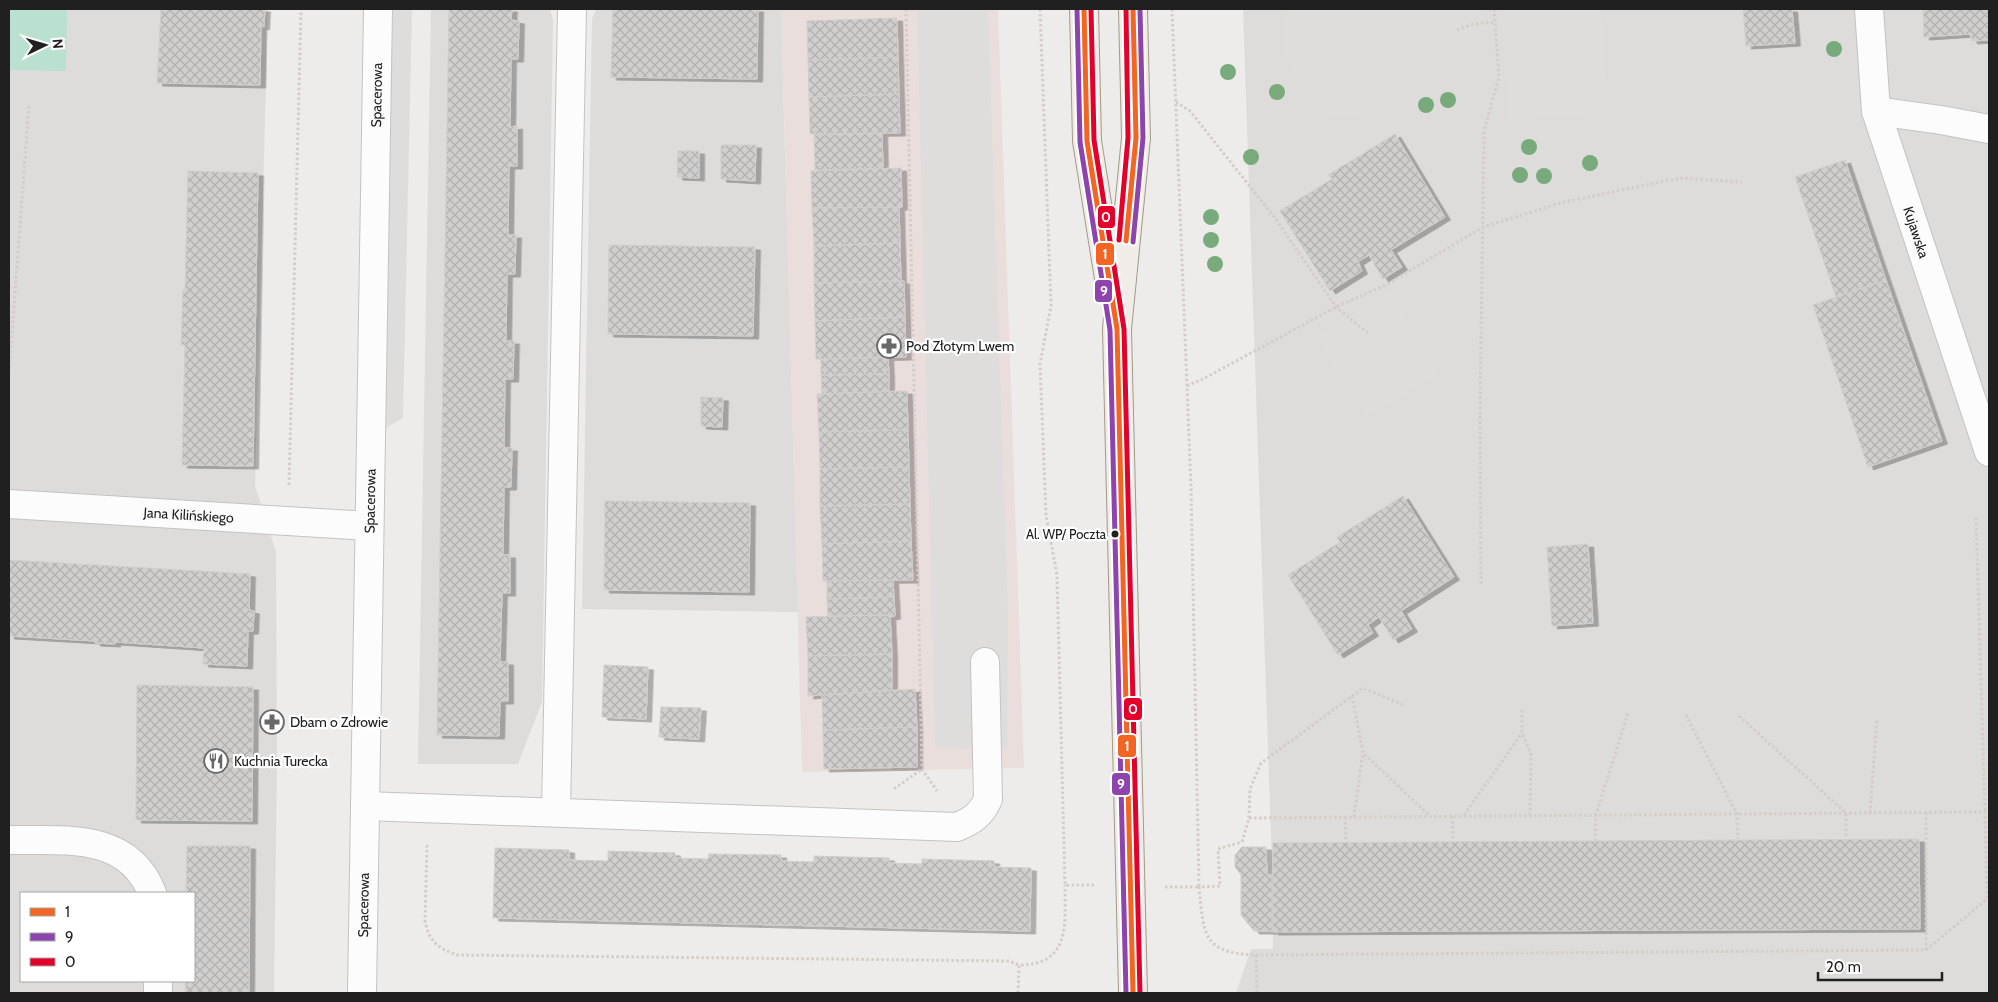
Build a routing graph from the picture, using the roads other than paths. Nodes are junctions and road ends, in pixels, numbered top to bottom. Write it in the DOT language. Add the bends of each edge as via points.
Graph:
graph roads {
  1 [pos="378,9"];
  2 [pos="572,9"];
  3 [pos="1084,9"];
  4 [pos="1133,9"];
  5 [pos="1869,9"];
  6 [pos="1876,111"];
  7 [pos="1989,129"];
  8 [pos="1117,329"];
  9 [pos="1989,452"];
  10 [pos="9,504"];
  11 [pos="369,526"];
  12 [pos="985,662"];
  13 [pos="365,806"];
  14 [pos="556,812"];
  15 [pos="9,840"];
  16 [pos="151,892"];
  17 [pos="362,993"];
  18 [pos="1133,993"];
  1 -- 11 [label="street, Spacerowa"];
  2 -- 14 [label="street"];
  3 -- 8 [label="main road" via="1088,141"];
  4 -- 8 [label="main road" via="1136,138"];
  5 -- 6 [label="street, Kujawska"];
  6 -- 7 [label="street"];
  6 -- 9 [label="street, Kujawska"];
  8 -- 18 [label="main road"];
  10 -- 11 [label="street, Jana Kilińskiego"];
  11 -- 13 [label="street, Spacerowa"];
  12 -- 14 [label="street" via="988,799 975,818 957,827"];
  13 -- 14 [label="street"];
  13 -- 17 [label="street, Spacerowa"];
  15 -- 16 [label="street" via="99,844 128,860 140,872"];
}
